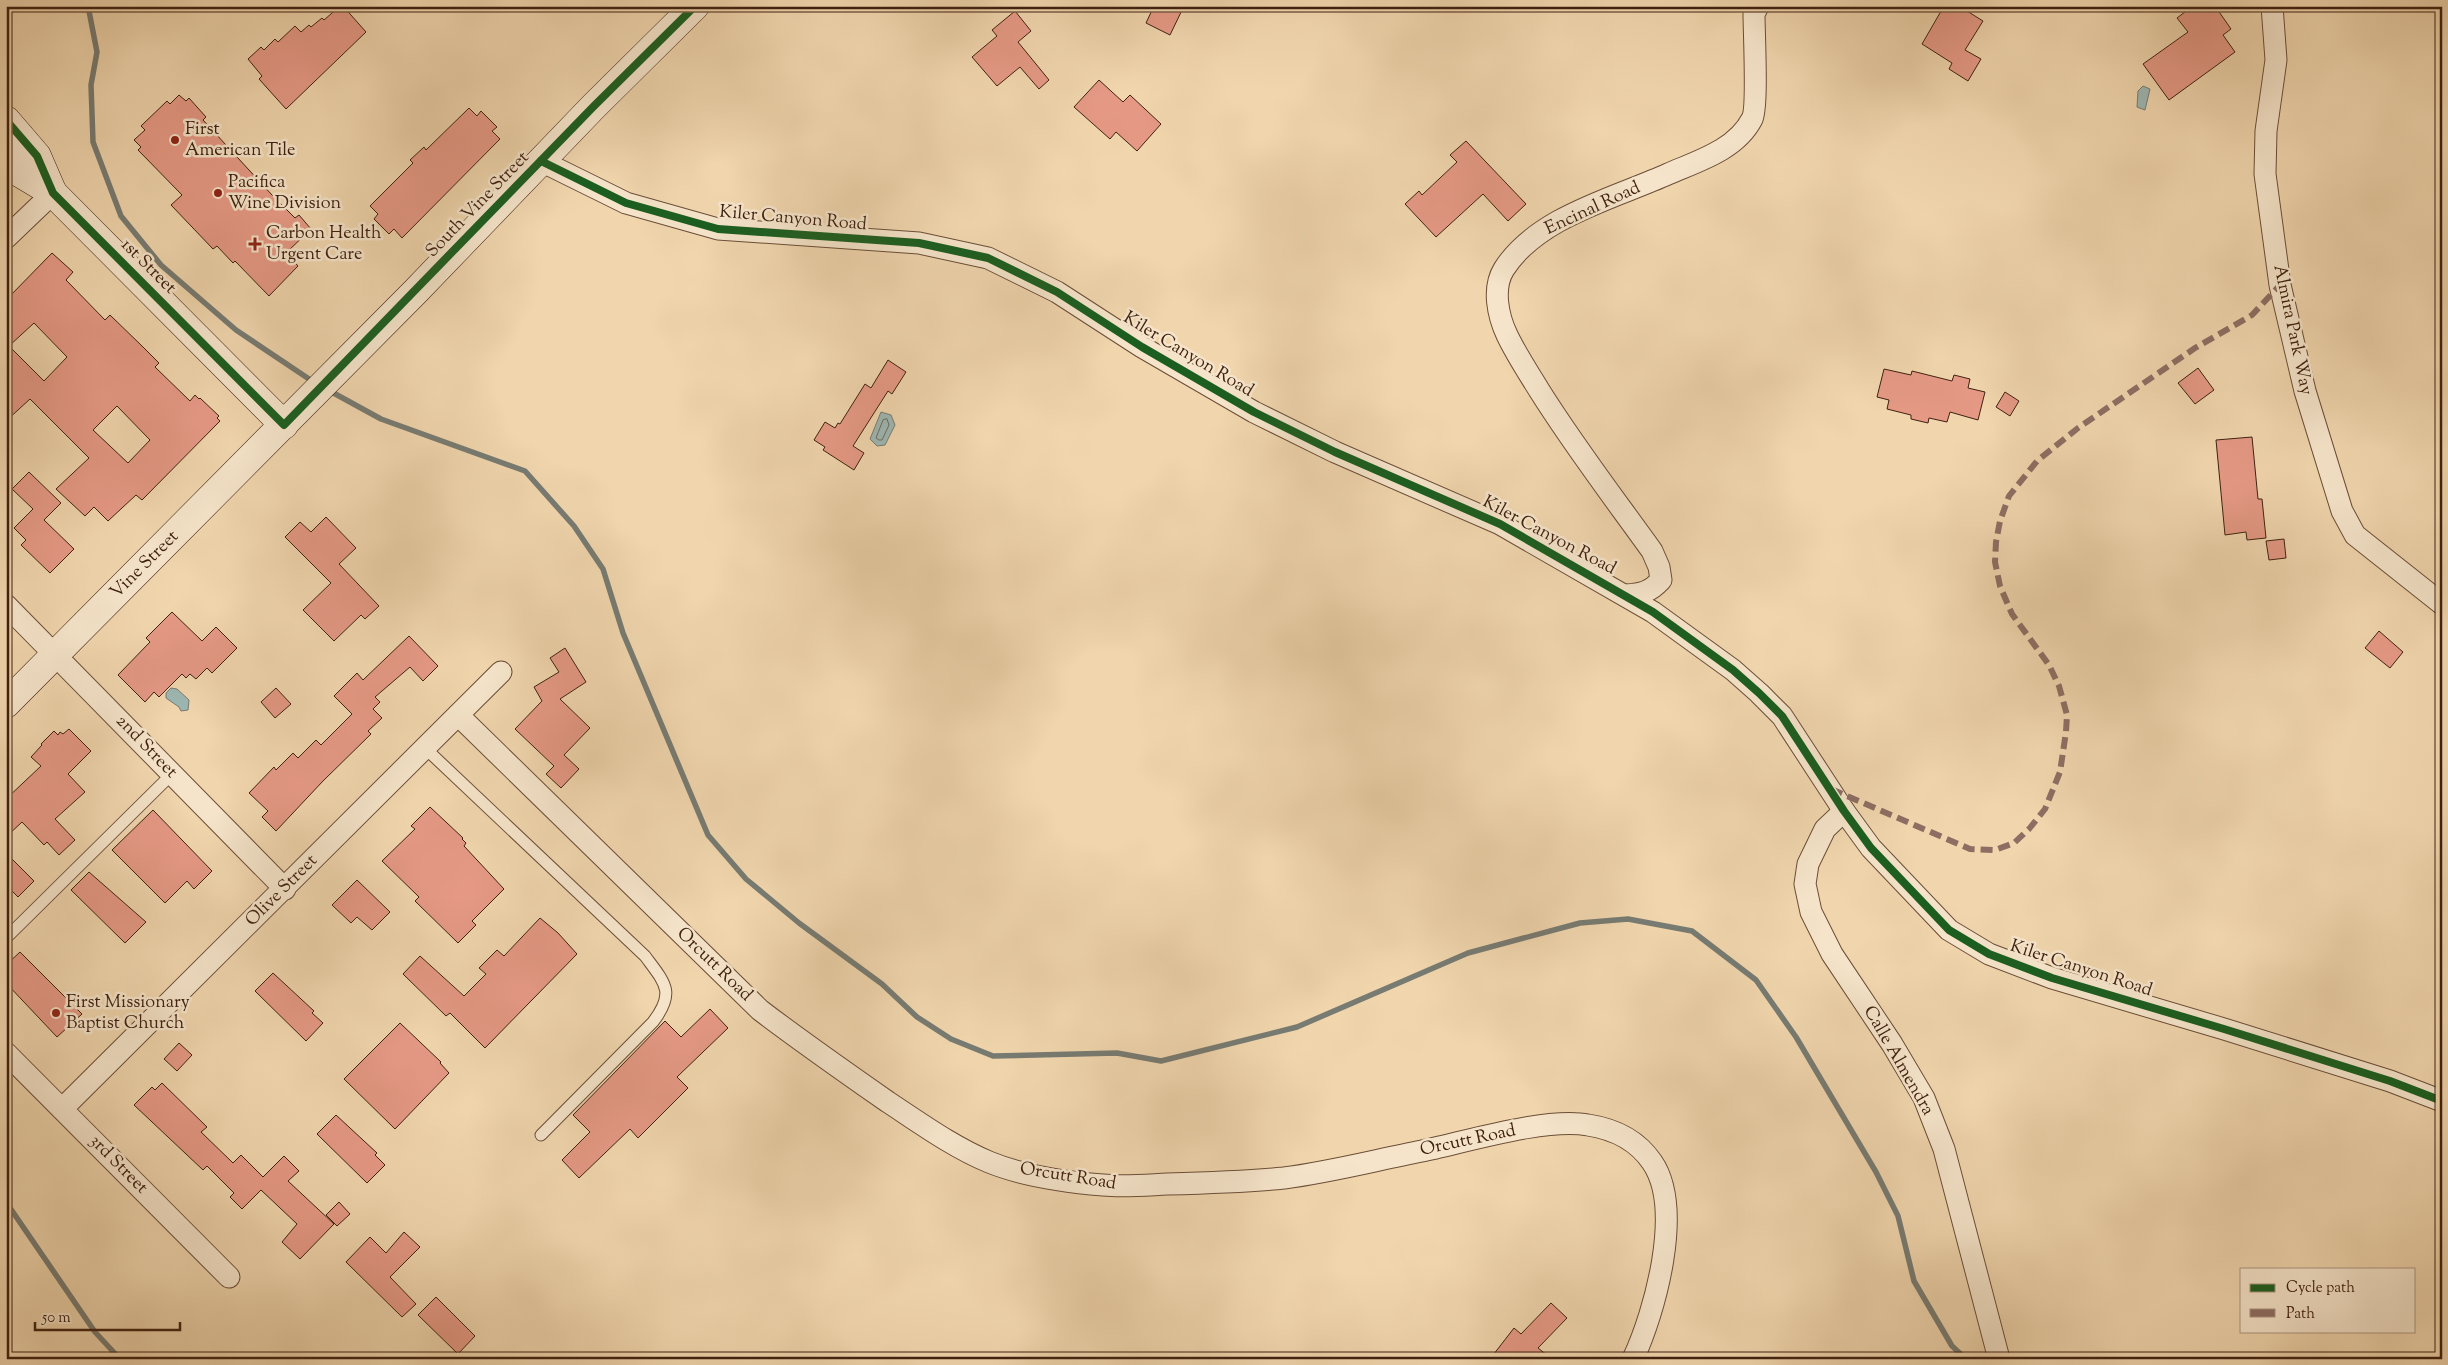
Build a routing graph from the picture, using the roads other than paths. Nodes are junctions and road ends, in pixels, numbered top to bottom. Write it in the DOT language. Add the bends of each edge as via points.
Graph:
graph roads {
  1 [pos="695,6"];
  2 [pos="1758,6"];
  3 [pos="2272,6"];
  4 [pos="6,120"];
  5 [pos="6,159"];
  6 [pos="541,161"];
  7 [pos="53,193"];
  8 [pos="6,238"];
  9 [pos="284,425"];
  10 [pos="1626,595"];
  11 [pos="2442,604"];
  12 [pos="6,605"];
  13 [pos="56,654"];
  14 [pos="500,672"];
  15 [pos="6,704"];
  16 [pos="458,715"];
  17 [pos="425,748"];
  18 [pos="172,774"];
  19 [pos="1844,811"];
  20 [pos="285,889"];
  21 [pos="6,938"];
  22 [pos="6,1053"];
  23 [pos="2442,1101"];
  24 [pos="62,1109"];
  25 [pos="540,1135"];
  26 [pos="229,1277"];
  27 [pos="1633,1359"];
  28 [pos="1999,1359"];
  1 -- 6 [label="street, South Vine Street"];
  2 -- 10 [label="street, Encinal Road" via="1754,14 1753,117 1742,134 1719,152 1550,226 1522,247 1503,270 1497,286 1499,312 1506,334 1554,412 1652,551 1659,567 1661,580 1656,586 1645,594"];
  3 -- 11 [label="street, Almira Park Way" via="2276,60 2266,131 2265,174 2280,286 2305,391 2342,511 2355,535"];
  4 -- 7 [label="street, 1st Street" via="37,156"];
  5 -- 7 [label="street, 1st Street" via="18,172"];
  6 -- 9 [label="street, South Vine Street"];
  6 -- 10 [label="street, Kiler Canyon Road" via="626,203 718,229 919,243 988,258 1057,292 1142,347 1254,412 1335,452 1500,524"];
  7 -- 8 [label="street"];
  7 -- 9 [label="street, 1st Street"];
  9 -- 13 [label="street, Vine Street"];
  10 -- 19 [label="street, Kiler Canyon Road" via="1760,692 1782,716"];
  12 -- 13 [label="street, 2nd Street"];
  13 -- 15 [label="street, Vine Street"];
  13 -- 18 [label="street, 2nd Street"];
  14 -- 16 [label="street, Olive Street"];
  16 -- 17 [label="street, Olive Street"];
  16 -- 27 [label="street, Orcutt Road" via="760,1010 902,1111 948,1141 989,1162 1047,1177 1105,1186 1198,1183 1284,1178 1573,1122 1622,1134 1652,1162 1663,1186 1665,1204 1664,1252 1658,1289"];
  17 -- 20 [label="street, Olive Street"];
  17 -- 25 [label="lane" via="645,956 660,976 668,995 653,1022"];
  18 -- 20 [label="street, 2nd Street"];
  18 -- 21 [label="lane"];
  19 -- 23 [label="street, Kiler Canyon Road" via="1871,848 1949,930 1989,954 2052,978 2362,1072"];
  19 -- 28 [label="street, Calle Almendra" via="1825,829 1808,864 1805,884 1811,912 1832,954 1924,1098 1944,1149"];
  20 -- 24 [label="street, Olive Street"];
  22 -- 24 [label="street, 3rd Street"];
  24 -- 26 [label="street, 3rd Street"];
}
